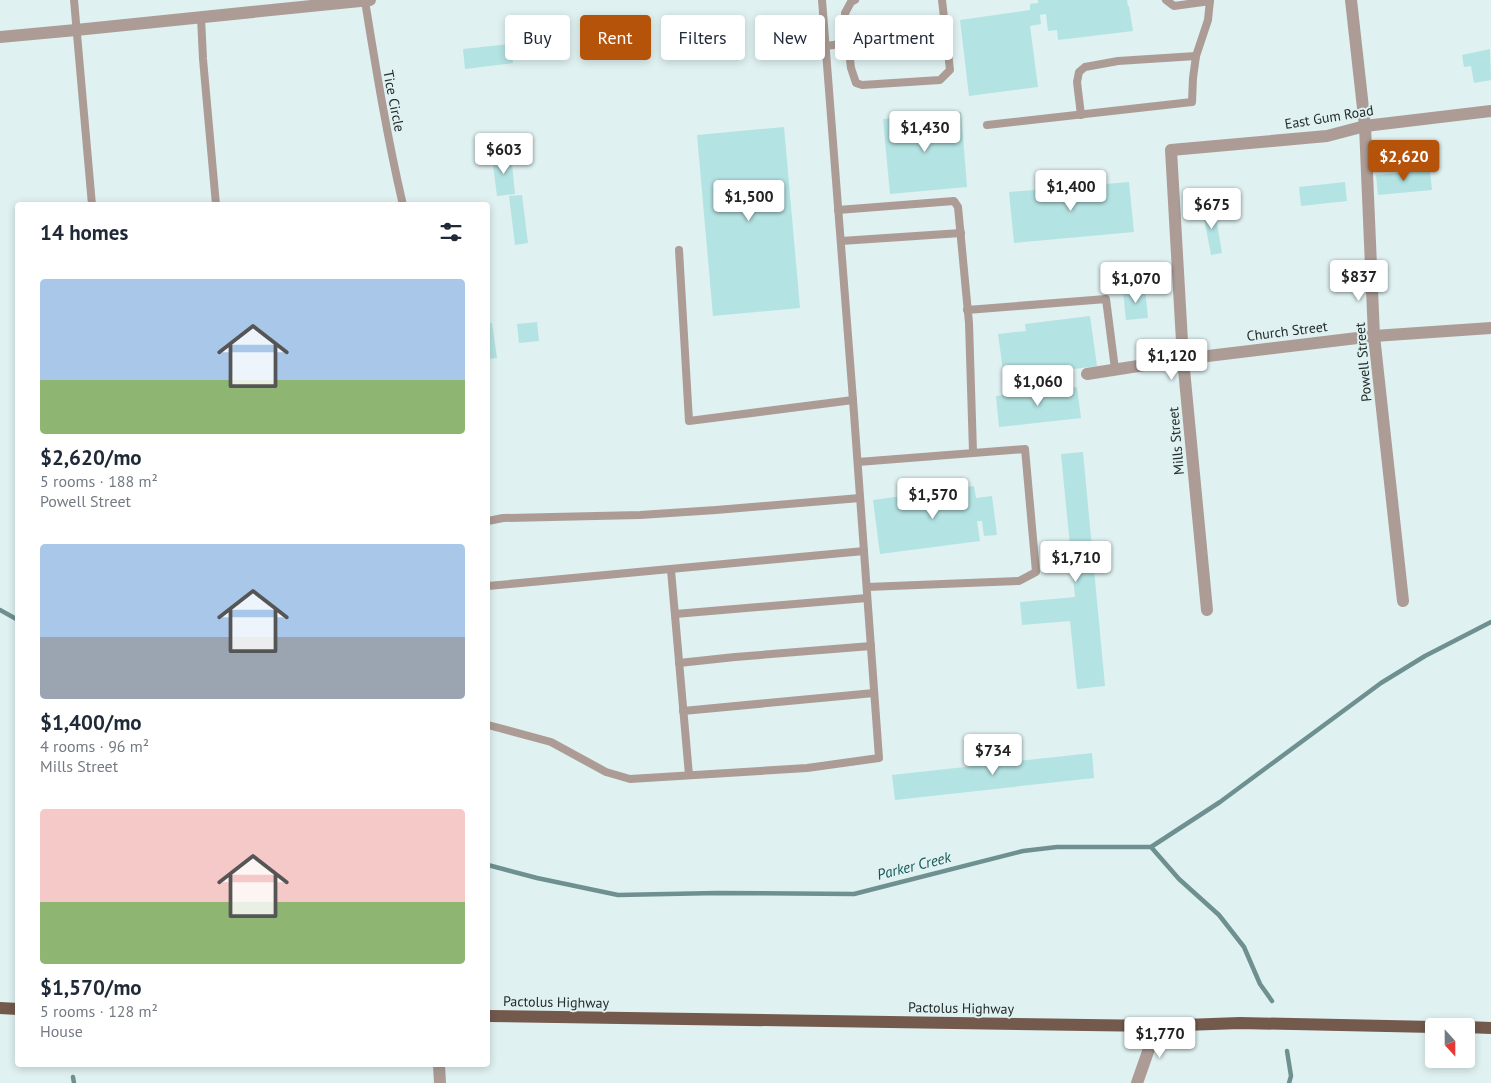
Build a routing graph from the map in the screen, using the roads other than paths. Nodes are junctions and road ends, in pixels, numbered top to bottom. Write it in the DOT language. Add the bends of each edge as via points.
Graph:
graph roads {
  1 [pos="74,0"];
  2 [pos="365,0"];
  3 [pos="370,0"];
  4 [pos="822,0"];
  5 [pos="855,0"];
  6 [pos="942,0"];
  7 [pos="1166,0"];
  8 [pos="1351,0"];
  9 [pos="1210,1"];
  10 [pos="845,15"];
  11 [pos="944,15"];
  12 [pos="201,17"];
  13 [pos="76,30"];
  14 [pos="0,37"];
  15 [pos="835,45"];
  16 [pos="826,46"];
  17 [pos="1196,56"];
  18 [pos="850,60"];
  19 [pos="949,60"];
  20 [pos="1491,111"];
  21 [pos="1081,115"];
  22 [pos="987,125"];
  23 [pos="1365,126"];
  24 [pos="1171,150"];
  25 [pos="92,202"];
  26 [pos="216,202"];
  27 [pos="402,202"];
  28 [pos="838,210"];
  29 [pos="961,233"];
  30 [pos="841,241"];
  31 [pos="679,250"];
  32 [pos="967,310"];
  33 [pos="1491,328"];
  34 [pos="1374,336"];
  35 [pos="1183,359"];
  36 [pos="1115,369"];
  37 [pos="1087,374"];
  38 [pos="854,400"];
  39 [pos="973,452"];
  40 [pos="858,462"];
  41 [pos="860,498"];
  42 [pos="490,521"];
  43 [pos="864,551"];
  44 [pos="670,570"];
  45 [pos="490,586"];
  46 [pos="867,587"];
  47 [pos="867,598"];
  48 [pos="1403,601"];
  49 [pos="1207,610"];
  50 [pos="674,614"];
  51 [pos="871,646"];
  52 [pos="679,663"];
  53 [pos="874,693"];
  54 [pos="683,711"];
  55 [pos="490,725"];
  56 [pos="689,775"];
  57 [pos="0,1008"];
  58 [pos="15,1008"];
  59 [pos="490,1016"];
  60 [pos="1158,1026"];
  61 [pos="1425,1027"];
  62 [pos="1475,1027"];
  63 [pos="1491,1028"];
  64 [pos="438,1067"];
  65 [pos="440,1083"];
  66 [pos="1137,1083"];
  1 -- 13 [label="lane"];
  2 -- 3 [label="street"];
  2 -- 12 [label="street"];
  2 -- 27 [label="lane, Tice Circle" via="377,79"];
  4 -- 16 [label="lane"];
  5 -- 10 [label="lane"];
  6 -- 11 [label="lane"];
  7 -- 9 [label="lane" via="1174,6"];
  8 -- 23 [label="street, Powell Street"];
  9 -- 17 [label="lane" via="1208,20"];
  12 -- 13 [label="street"];
  12 -- 26 [label="lane"];
  13 -- 14 [label="street"];
  13 -- 25 [label="lane"];
  15 -- 16 [label="lane"];
  16 -- 28 [label="lane"];
  17 -- 21 [label="lane" via="1192,102"];
  17 -- 21 [label="lane" via="1085,66 1079,72 1077,82"];
  18 -- 19 [label="lane" via="856,82 862,85 940,80 950,70"];
  20 -- 23 [label="street, East Gum Road"];
  21 -- 22 [label="lane"];
  23 -- 24 [label="street, East Gum Road" via="1326,136"];
  23 -- 34 [label="street, Powell Street"];
  24 -- 35 [label="street, Mills Street"];
  28 -- 29 [label="lane" via="954,201 958,207"];
  28 -- 30 [label="lane"];
  29 -- 30 [label="lane"];
  29 -- 32 [label="lane"];
  30 -- 38 [label="lane"];
  31 -- 38 [label="lane" via="689,420"];
  32 -- 36 [label="lane" via="1106,299"];
  32 -- 39 [label="lane"];
  33 -- 34 [label="street, Church Street"];
  34 -- 35 [label="street, Church Street"];
  34 -- 48 [label="street, Powell Street"];
  35 -- 36 [label="street, Church Street"];
  35 -- 49 [label="street, Mills Street"];
  36 -- 37 [label="street, Church Street"];
  38 -- 40 [label="lane"];
  39 -- 40 [label="lane"];
  39 -- 46 [label="lane" via="1025,449 1036,572 1019,581"];
  40 -- 41 [label="lane"];
  41 -- 42 [label="lane" via="706,511"];
  41 -- 43 [label="lane"];
  43 -- 44 [label="lane"];
  43 -- 46 [label="lane"];
  44 -- 45 [label="lane"];
  44 -- 50 [label="lane"];
  46 -- 47 [label="lane"];
  47 -- 50 [label="lane"];
  47 -- 51 [label="lane"];
  50 -- 52 [label="lane"];
  51 -- 52 [label="lane"];
  51 -- 53 [label="lane"];
  52 -- 54 [label="lane"];
  53 -- 54 [label="lane"];
  53 -- 56 [label="lane" via="879,758 807,768"];
  54 -- 56 [label="lane"];
  55 -- 56 [label="lane" via="550,742 606,772 630,779"];
  57 -- 58 [label="main road"];
  59 -- 60 [label="main road, Pactolus Highway"];
  60 -- 61 [label="main road, Pactolus Highway"];
  60 -- 66 [label="street"];
  62 -- 63 [label="main road"];
  64 -- 65 [label="street"];
}
